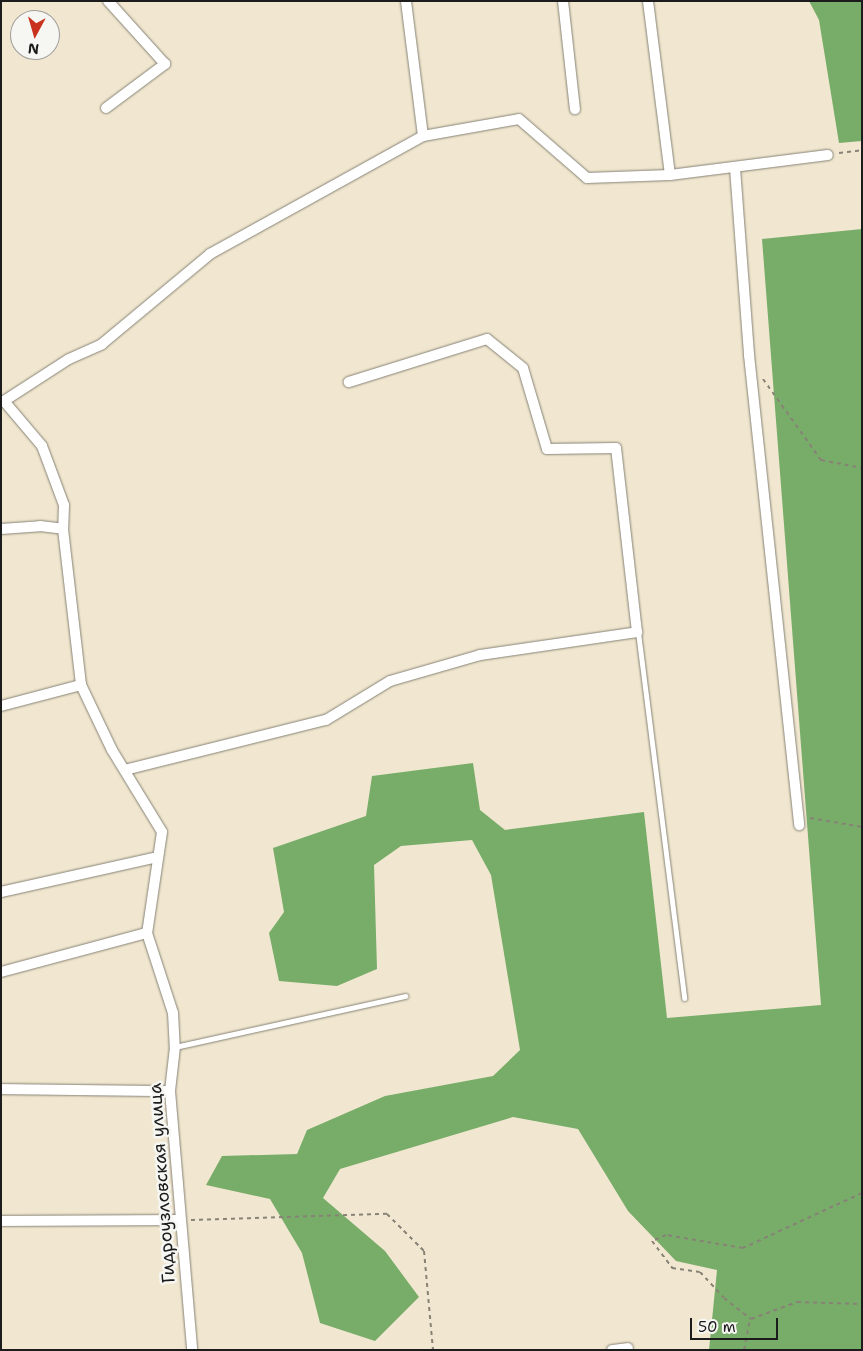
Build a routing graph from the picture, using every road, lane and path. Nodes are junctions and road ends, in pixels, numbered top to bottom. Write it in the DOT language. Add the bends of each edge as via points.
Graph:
graph roads {
  1 [pos="108,1"];
  2 [pos="406,1"];
  3 [pos="563,1"];
  4 [pos="648,1"];
  5 [pos="106,108"];
  6 [pos="575,109"];
  7 [pos="423,136"];
  8 [pos="862,150"];
  9 [pos="828,155"];
  10 [pos="735,168"];
  11 [pos="670,175"];
  12 [pos="762,377"];
  13 [pos="349,382"];
  14 [pos="2,402"];
  15 [pos="862,468"];
  16 [pos="1,529"];
  17 [pos="63,529"];
  18 [pos="638,632"];
  19 [pos="81,685"];
  20 [pos="1,706"];
  21 [pos="125,770"];
  22 [pos="798,814"];
  23 [pos="799,825"];
  24 [pos="862,827"];
  25 [pos="157,857"];
  26 [pos="1,892"];
  27 [pos="147,933"];
  28 [pos="1,972"];
  29 [pos="405,996"];
  30 [pos="684,998"];
  31 [pos="175,1047"];
  32 [pos="1,1089"];
  33 [pos="170,1091"];
  34 [pos="862,1192"];
  35 [pos="1,1220"];
  36 [pos="178,1220"];
  37 [pos="862,1304"];
  38 [pos="750,1319"];
  39 [pos="628,1348"];
  40 [pos="192,1350"];
  41 [pos="433,1350"];
  42 [pos="612,1350"];
  43 [pos="744,1350"];
  1 -- 5 [label="street" via="165,64"];
  2 -- 7 [label="street"];
  3 -- 6 [label="street"];
  4 -- 11 [label="street"];
  7 -- 11 [label="street" via="519,119 587,178"];
  7 -- 14 [label="street" via="210,254 102,344 69,359"];
  8 -- 9 [label="path"];
  9 -- 10 [label="street"];
  10 -- 11 [label="street"];
  10 -- 22 [label="street" via="749,356"];
  12 -- 15 [label="path" via="821,460"];
  13 -- 18 [label="street" via="488,339 523,368 547,449 616,448"];
  14 -- 17 [label="street, Гидроузловская улица" via="42,446 64,505"];
  16 -- 17 [label="street" via="40,526"];
  17 -- 19 [label="street, Гидроузловская улица"];
  18 -- 21 [label="street" via="480,655 390,681 326,720"];
  18 -- 30 [label="lane"];
  19 -- 20 [label="street"];
  19 -- 21 [label="street, Гидроузловская улица"];
  21 -- 25 [label="street, Гидроузловская улица" via="162,832"];
  22 -- 23 [label="street"];
  22 -- 24 [label="path"];
  25 -- 26 [label="street"];
  25 -- 27 [label="street, Гидроузловская улица"];
  27 -- 28 [label="street"];
  27 -- 31 [label="street, Гидроузловская улица" via="173,1014"];
  29 -- 31 [label="lane"];
  31 -- 33 [label="street, Гидроузловская улица"];
  32 -- 33 [label="street"];
  33 -- 36 [label="street, Гидроузловская улица"];
  34 -- 38 [label="path" via="744,1248 666,1235 652,1241 672,1268 700,1272 724,1298"];
  35 -- 36 [label="street"];
  36 -- 40 [label="street, Гидроузловская улица"];
  36 -- 41 [label="path" via="387,1214 424,1251"];
  37 -- 38 [label="path" via="797,1302"];
  38 -- 43 [label="path"];
  39 -- 42 [label="street"];
}
